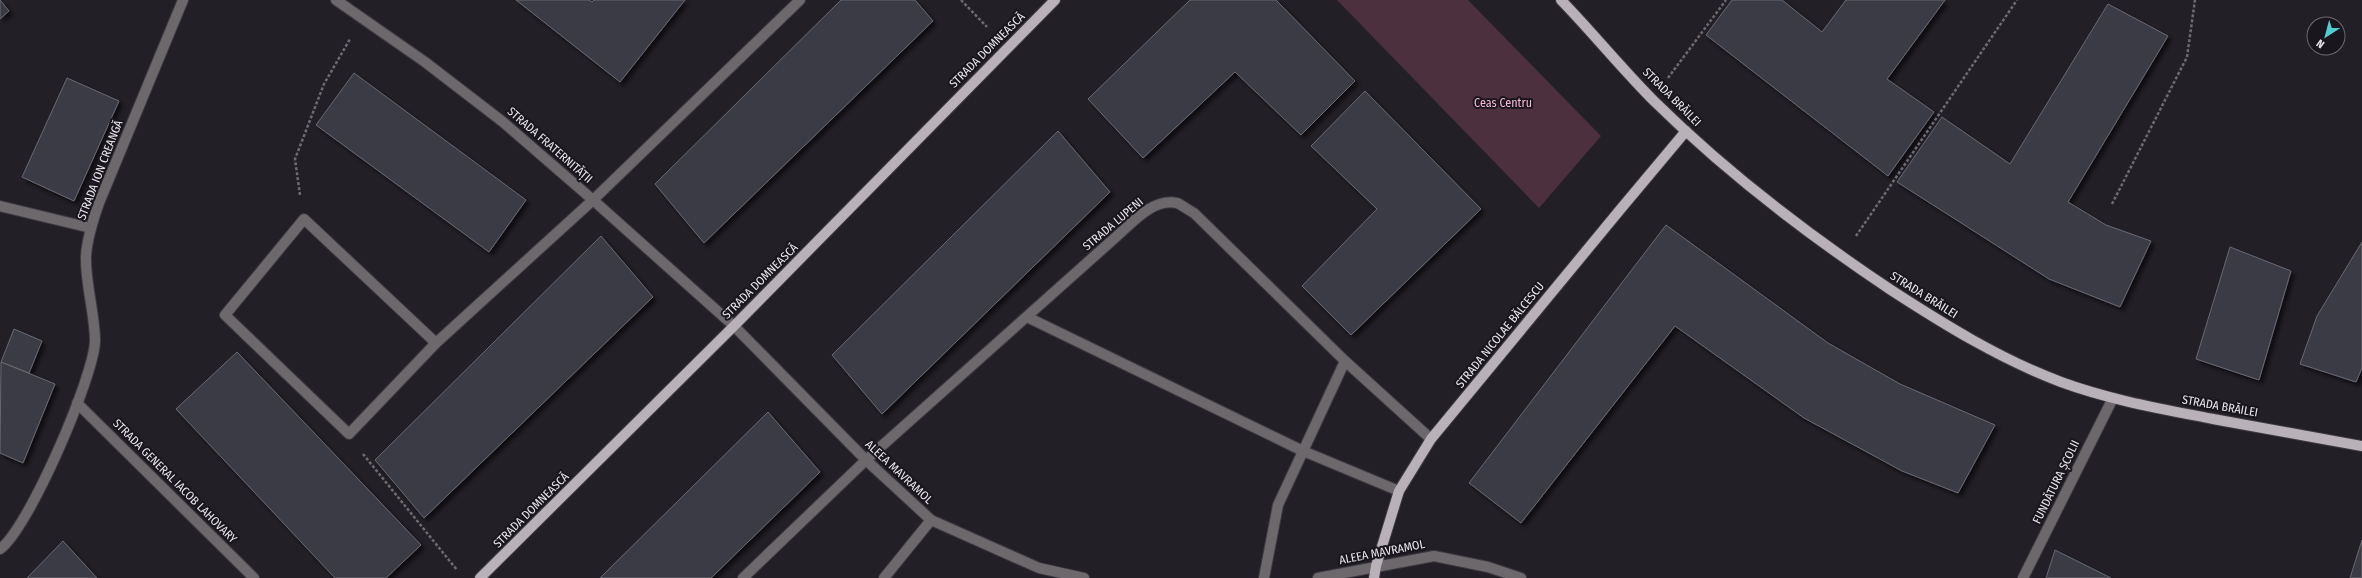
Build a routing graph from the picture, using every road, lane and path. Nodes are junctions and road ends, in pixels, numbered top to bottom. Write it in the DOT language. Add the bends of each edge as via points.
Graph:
graph roads {
  1 [pos="184,0"];
  2 [pos="336,0"];
  3 [pos="800,0"];
  4 [pos="961,0"];
  5 [pos="1055,0"];
  6 [pos="1561,0"];
  7 [pos="1726,0"];
  8 [pos="2017,0"];
  9 [pos="2195,0"];
  10 [pos="362,19"];
  11 [pos="988,27"];
  12 [pos="1653,99"];
  13 [pos="1686,131"];
  14 [pos="593,200"];
  15 [pos="2112,204"];
  16 [pos="0,206"];
  17 [pos="304,219"];
  18 [pos="91,228"];
  19 [pos="1842,257"];
  20 [pos="1026,317"];
  21 [pos="734,326"];
  22 [pos="436,343"];
  23 [pos="1345,361"];
  24 [pos="2113,398"];
  25 [pos="77,403"];
  26 [pos="349,434"];
  27 [pos="1431,439"];
  28 [pos="2362,446"];
  29 [pos="1303,451"];
  30 [pos="866,460"];
  31 [pos="1400,491"];
  32 [pos="931,520"];
  33 [pos="0,549"];
  34 [pos="1376,566"];
  35 [pos="458,572"];
  36 [pos="254,578"];
  37 [pos="480,578"];
  38 [pos="743,578"];
  39 [pos="884,578"];
  40 [pos="1084,578"];
  41 [pos="1264,578"];
  42 [pos="1318,578"];
  43 [pos="1374,578"];
  44 [pos="1520,578"];
  45 [pos="2023,578"];
  1 -- 18 [label="street, STRADA ION CREANGĂ" via="99,203"];
  2 -- 10 [label="street, STRADA FRATERNITĂȚII"];
  3 -- 14 [label="street"];
  4 -- 11 [label="path"];
  5 -- 21 [label="main road, STRADA DOMNEASCĂ"];
  6 -- 12 [label="main road, STRADA BRĂILEI"];
  7 -- 12 [label="path"];
  8 -- 19 [label="path"];
  9 -- 15 [label="path" via="2187,57"];
  10 -- 14 [label="street, STRADA FRATERNITĂȚII" via="425,62 503,122"];
  10 -- 17 [label="path" via="324,84 295,160"];
  12 -- 13 [label="main road, STRADA BRĂILEI"];
  13 -- 19 [label="main road, STRADA BRĂILEI" via="1787,217"];
  13 -- 27 [label="main road, STRADA NICOLAE BĂLCESCU"];
  14 -- 21 [label="street, STRADA FRATERNITĂȚII"];
  14 -- 22 [label="street"];
  16 -- 18 [label="street"];
  17 -- 22 [label="street"];
  17 -- 26 [label="street" via="225,314"];
  18 -- 25 [label="street, STRADA ION CREANGĂ" via="86,257 95,342"];
  19 -- 24 [label="main road, STRADA BRĂILEI" via="1936,319 1999,354 2061,382"];
  20 -- 23 [label="street, STRADA LUPENI" via="1148,209 1166,202 1178,204 1194,213"];
  20 -- 29 [label="street"];
  20 -- 30 [label="street, STRADA LUPENI"];
  21 -- 30 [label="street, ALEEA MAVRAMOL"];
  21 -- 37 [label="main road, STRADA DOMNEASCĂ"];
  22 -- 26 [label="street"];
  23 -- 27 [label="street, STRADA LUPENI"];
  23 -- 29 [label="street"];
  24 -- 28 [label="main road, STRADA BRĂILEI"];
  24 -- 45 [label="street, FUNDĂTURA ȘCOLII"];
  25 -- 33 [label="street, STRADA ION CREANGĂ" via="56,455 19,527"];
  25 -- 36 [label="street, STRADA GENERAL IACOB LAHOVARY"];
  26 -- 35 [label="path"];
  27 -- 31 [label="main road, STRADA NICOLAE BĂLCESCU"];
  29 -- 31 [label="street"];
  29 -- 41 [label="street" via="1278,505"];
  30 -- 32 [label="street, ALEEA MAVRAMOL"];
  30 -- 38 [label="street, STRADA LUPENI"];
  31 -- 34 [label="main road, STRADA NICOLAE BĂLCESCU"];
  32 -- 39 [label="street"];
  32 -- 40 [label="street, ALEEA MAVRAMOL" via="1039,568"];
  34 -- 42 [label="street, ALEEA MAVRAMOL"];
  34 -- 43 [label="main road, STRADA NICOLAE BĂLCESCU"];
  34 -- 44 [label="street, ALEEA MAVRAMOL" via="1434,556 1488,567"];
}
